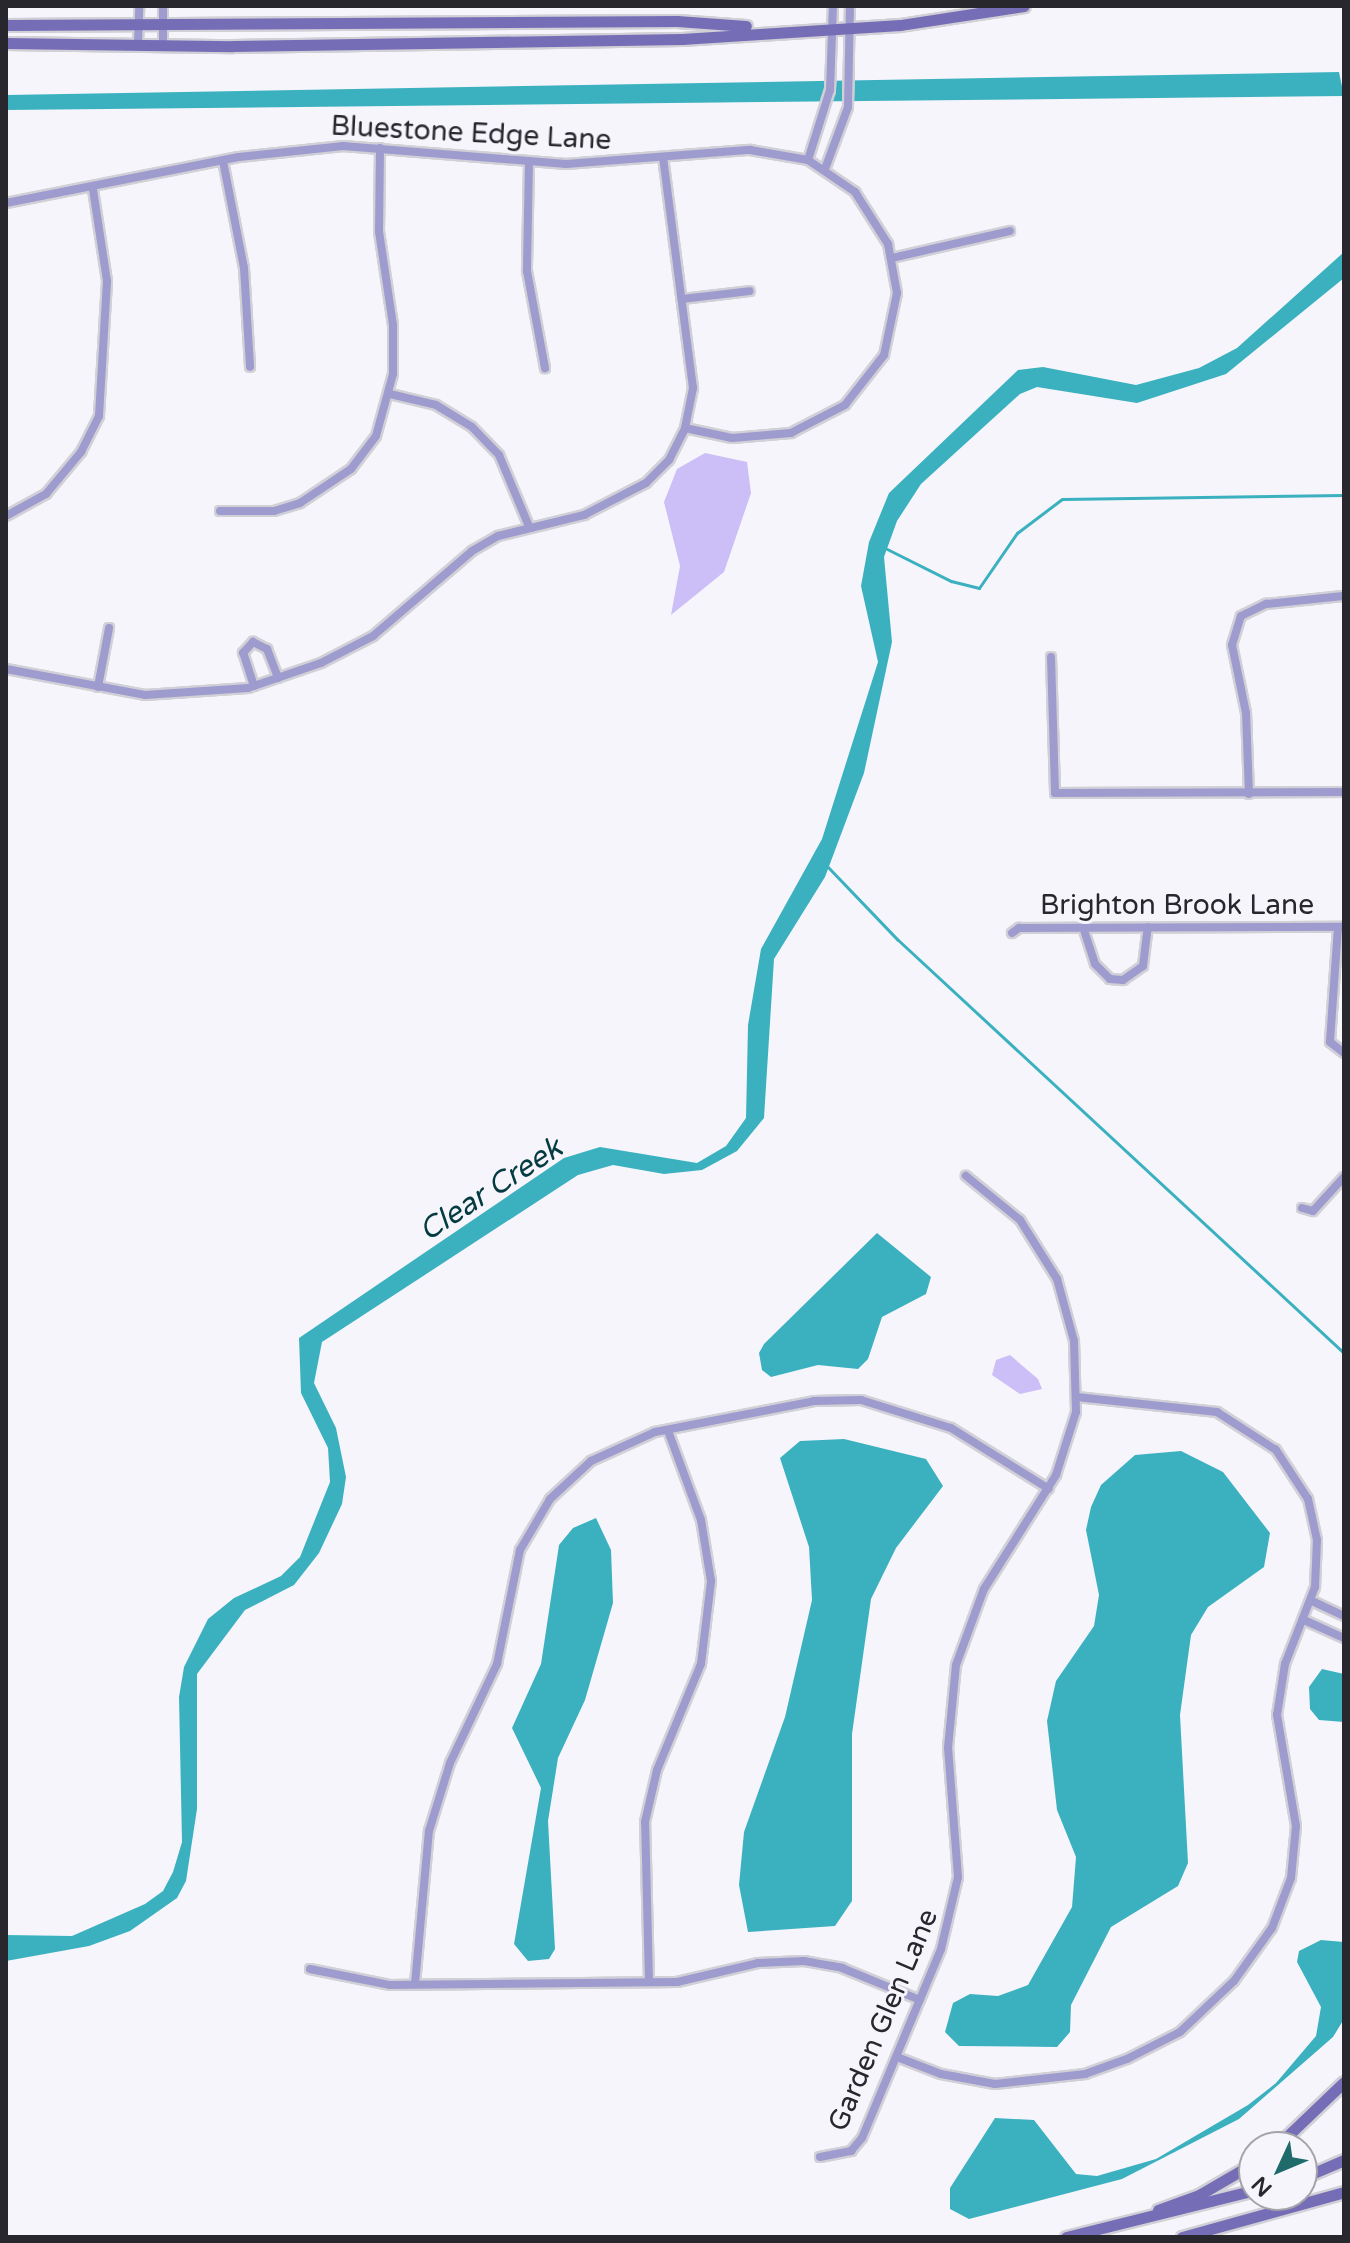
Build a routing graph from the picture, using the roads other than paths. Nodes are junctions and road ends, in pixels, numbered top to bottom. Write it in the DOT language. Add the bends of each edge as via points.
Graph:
graph roads {
  1 [pos="139,6"];
  2 [pos="163,6"];
  3 [pos="833,6"];
  4 [pos="850,6"];
  5 [pos="1024,6"];
  6 [pos="6,25"];
  7 [pos="138,25"];
  8 [pos="163,25"];
  9 [pos="850,26"];
  10 [pos="833,27"];
  11 [pos="779,28"];
  12 [pos="6,43"];
  13 [pos="138,44"];
  14 [pos="163,44"];
  15 [pos="380,148"];
  16 [pos="663,158"];
  17 [pos="808,160"];
  18 [pos="223,161"];
  19 [pos="529,162"];
  20 [pos="825,169"];
  21 [pos="93,189"];
  22 [pos="6,203"];
  23 [pos="1010,231"];
  24 [pos="892,258"];
  25 [pos="750,291"];
  26 [pos="682,299"];
  27 [pos="250,367"];
  28 [pos="545,368"];
  29 [pos="390,394"];
  30 [pos="685,428"];
  31 [pos="220,511"];
  32 [pos="6,516"];
  33 [pos="528,524"];
  34 [pos="1344,596"];
  35 [pos="109,628"];
  36 [pos="1051,657"];
  37 [pos="6,669"];
  38 [pos="278,678"];
  39 [pos="254,686"];
  40 [pos="98,687"];
  41 [pos="1344,792"];
  42 [pos="1249,794"];
  43 [pos="1083,927"];
  44 [pos="1148,927"];
  45 [pos="1341,927"];
  46 [pos="1012,933"];
  47 [pos="1344,1053"];
  48 [pos="966,1176"];
  49 [pos="1344,1177"];
  50 [pos="1302,1208"];
  51 [pos="1077,1397"];
  52 [pos="668,1431"];
  53 [pos="1049,1489"];
  54 [pos="1312,1601"];
  55 [pos="1344,1616"];
  56 [pos="1304,1620"];
  57 [pos="1344,1638"];
  58 [pos="310,1969"];
  59 [pos="649,1981"];
  60 [pos="415,1984"];
  61 [pos="920,2000"];
  62 [pos="897,2057"];
  63 [pos="1344,2082"];
  64 [pos="1293,2131"];
  65 [pos="820,2157"];
  66 [pos="1344,2160"];
  67 [pos="1318,2171"];
  68 [pos="1238,2172"];
  69 [pos="1344,2192"];
  70 [pos="1238,2195"];
  71 [pos="1121,2222"];
  72 [pos="1066,2237"];
  73 [pos="1182,2237"];
  1 -- 7 [label="street"];
  2 -- 8 [label="street"];
  3 -- 10 [label="street"];
  4 -- 9 [label="street"];
  5 -- 9 [label="main road" via="900,25"];
  6 -- 7 [label="main road"];
  7 -- 8 [label="main road"];
  7 -- 13 [label="street"];
  8 -- 11 [label="main road" via="677,21"];
  8 -- 14 [label="street"];
  9 -- 10 [label="main road"];
  9 -- 20 [label="street" via="848,107"];
  10 -- 11 [label="main road"];
  10 -- 17 [label="street" via="830,90"];
  11 -- 14 [label="main road" via="631,40"];
  12 -- 13 [label="main road"];
  13 -- 14 [label="main road"];
  15 -- 18 [label="street, Bluestone Edge Lane" via="283,151"];
  15 -- 19 [label="street, Bluestone Edge Lane"];
  15 -- 29 [label="street" via="379,231 393,325"];
  16 -- 17 [label="street, Bluestone Edge Lane" via="750,150"];
  16 -- 19 [label="street, Bluestone Edge Lane"];
  16 -- 26 [label="street"];
  17 -- 20 [label="street, Bluestone Edge Lane"];
  18 -- 21 [label="street, Bluestone Edge Lane"];
  18 -- 27 [label="street" via="244,268"];
  19 -- 28 [label="street" via="527,271"];
  20 -- 24 [label="street, Bluestone Edge Lane" via="867,206"];
  21 -- 22 [label="street, Bluestone Edge Lane"];
  21 -- 32 [label="street" via="107,281 99,416 81,452 46,494"];
  23 -- 24 [label="street"];
  24 -- 30 [label="street, Bluestone Edge Lane" via="897,293 889,341 870,377 845,405 777,436 732,438"];
  25 -- 26 [label="street"];
  26 -- 30 [label="street" via="693,388"];
  29 -- 31 [label="street" via="376,436 328,489 274,511"];
  29 -- 33 [label="street" via="436,405 472,427 499,455"];
  30 -- 33 [label="street" via="669,460 626,499 584,515"];
  33 -- 38 [label="street" via="472,551 373,636"];
  34 -- 42 [label="street" via="1266,604 1241,616 1232,645 1246,713"];
  35 -- 40 [label="street"];
  36 -- 42 [label="street" via="1055,793"];
  37 -- 40 [label="street"];
  38 -- 39 [label="street"];
  38 -- 39 [label="street" via="267,649 253,642 243,653"];
  39 -- 40 [label="street" via="189,696"];
  41 -- 42 [label="street"];
  43 -- 44 [label="street, Brighton Brook Lane"];
  43 -- 44 [label="street" via="1095,964 1110,979 1123,980 1143,966"];
  43 -- 46 [label="street, Brighton Brook Lane"];
  44 -- 45 [label="street, Brighton Brook Lane"];
  45 -- 47 [label="street" via="1334,1048"];
  48 -- 51 [label="street, Garden Glen Lane" via="1005,1205 1045,1255 1071,1324"];
  49 -- 50 [label="street" via="1313,1211"];
  51 -- 53 [label="street, Garden Glen Lane"];
  51 -- 54 [label="street" via="1217,1412 1260,1436 1290,1466 1308,1499 1318,1555"];
  52 -- 53 [label="street" via="788,1405 861,1400 951,1428"];
  52 -- 59 [label="street" via="701,1520 711,1581 701,1664 657,1770 645,1822"];
  52 -- 60 [label="street" via="637,1437 591,1461 550,1499 526,1534 497,1664 450,1763 429,1831"];
  53 -- 61 [label="street, Garden Glen Lane" via="984,1589 956,1665 947,1730 957,1887"];
  54 -- 55 [label="street"];
  54 -- 56 [label="street"];
  56 -- 57 [label="street"];
  56 -- 62 [label="street" via="1280,1679 1277,1715 1295,1818 1295,1860 1272,1928 1234,1981 1180,2032 1085,2074 995,2084 941,2074"];
  58 -- 60 [label="street" via="370,1984"];
  59 -- 60 [label="street"];
  59 -- 61 [label="street" via="804,1961 842,1968"];
  61 -- 62 [label="street, Garden Glen Lane"];
  62 -- 65 [label="street, Garden Glen Lane" via="857,2144 842,2155"];
  63 -- 64 [label="main road"];
  66 -- 67 [label="main road"];
  68 -- 71 [label="main road" via="1199,2195"];
  69 -- 73 [label="main road"];
  70 -- 71 [label="main road" via="1197,2209"];
  71 -- 72 [label="main road"];
}
